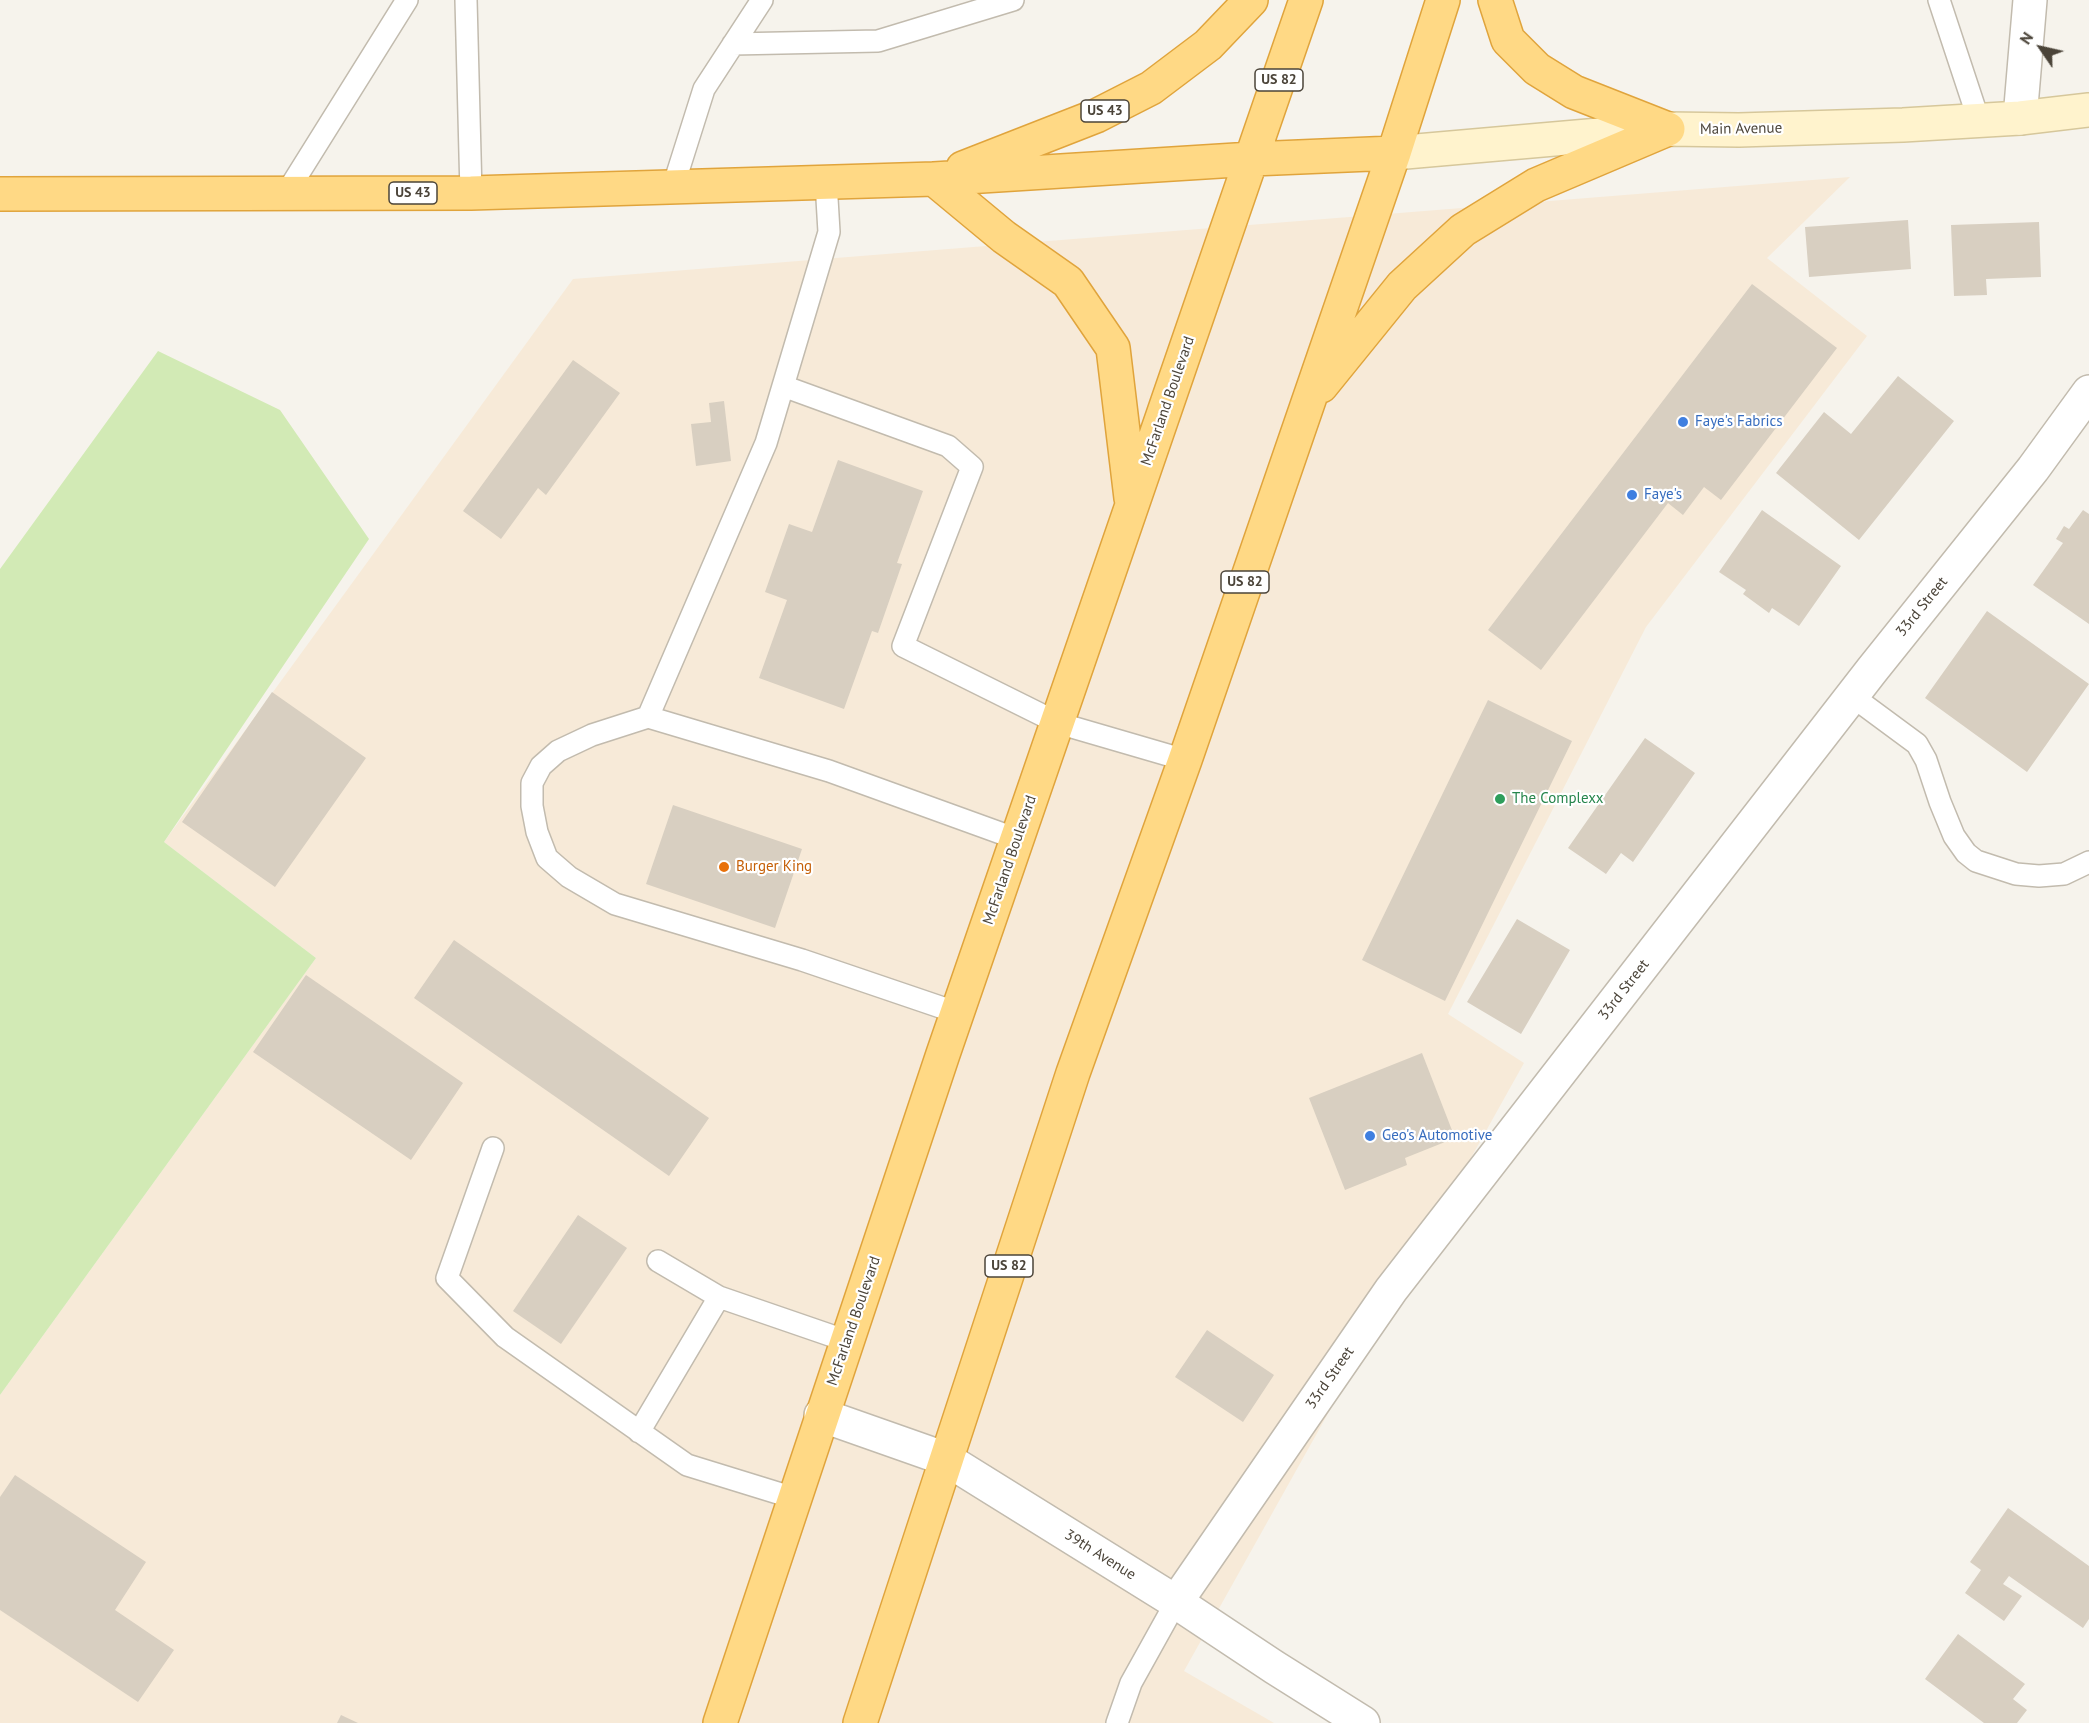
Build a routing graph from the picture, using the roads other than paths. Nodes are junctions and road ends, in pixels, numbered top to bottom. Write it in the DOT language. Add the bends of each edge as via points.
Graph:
graph roads {
  1 [pos="407,0"];
  2 [pos="466,0"];
  3 [pos="762,0"];
  4 [pos="1013,0"];
  5 [pos="1251,0"];
  6 [pos="1306,0"];
  7 [pos="1443,0"];
  8 [pos="1495,0"];
  9 [pos="1939,0"];
  10 [pos="2030,0"];
  11 [pos="733,44"];
  12 [pos="2089,110"];
  13 [pos="2020,118"];
  14 [pos="1978,121"];
  15 [pos="1668,129"];
  16 [pos="1394,153"];
  17 [pos="1252,159"];
  18 [pos="934,179"];
  19 [pos="826,182"];
  20 [pos="673,187"];
  21 [pos="287,192"];
  22 [pos="471,193"];
  23 [pos="0,194"];
  24 [pos="783,386"];
  25 [pos="2089,392"];
  26 [pos="1306,404"];
  27 [pos="1131,506"];
  28 [pos="1852,696"];
  29 [pos="648,717"];
  30 [pos="1058,723"];
  31 [pos="1185,760"];
  32 [pos="1017,838"];
  33 [pos="2089,862"];
  34 [pos="958,1013"];
  35 [pos="493,1148"];
  36 [pos="658,1261"];
  37 [pos="719,1297"];
  38 [pos="847,1341"];
  39 [pos="821,1415"];
  40 [pos="639,1432"];
  41 [pos="946,1460"];
  42 [pos="794,1498"];
  43 [pos="1176,1602"];
  44 [pos="720,1723"];
  45 [pos="860,1723"];
  46 [pos="1117,1723"];
  47 [pos="1364,1723"];
  1 -- 21 [label="lane"];
  2 -- 22 [label="lane"];
  3 -- 11 [label="lane"];
  4 -- 11 [label="lane" via="878,41"];
  5 -- 18 [label="highway, US 43" via="1208,45 1150,88 1096,116"];
  6 -- 17 [label="highway, McFarland Boulevard / US 82"];
  7 -- 16 [label="highway"];
  8 -- 15 [label="highway" via="1508,40 1537,69 1574,92"];
  9 -- 14 [label="lane"];
  10 -- 13 [label="street"];
  11 -- 20 [label="lane" via="704,89"];
  12 -- 13 [label="main road, Main Avenue"];
  13 -- 14 [label="main road, Main Avenue"];
  14 -- 15 [label="main road, Main Avenue"];
  15 -- 16 [label="main road, Main Avenue"];
  15 -- 26 [label="highway" via="1536,185 1463,230 1402,286"];
  16 -- 17 [label="highway, US 43"];
  16 -- 26 [label="highway, US 82"];
  17 -- 18 [label="highway, US 43"];
  17 -- 27 [label="highway, McFarland Boulevard / US 82"];
  18 -- 19 [label="highway, US 43"];
  18 -- 27 [label="highway" via="1004,237 1068,282 1113,348"];
  19 -- 20 [label="highway, US 43"];
  19 -- 24 [label="lane" via="829,232"];
  20 -- 22 [label="highway, US 43"];
  21 -- 22 [label="highway, US 43"];
  21 -- 23 [label="highway, US 43"];
  24 -- 29 [label="lane" via="766,443"];
  24 -- 30 [label="lane" via="948,446 972,467 903,646"];
  25 -- 28 [label="street, 33rd Street" via="2033,469"];
  26 -- 31 [label="highway, US 82"];
  27 -- 30 [label="highway, McFarland Boulevard / US 82"];
  28 -- 33 [label="lane" via="1917,744 1954,836 1976,861 2016,874 2039,876 2064,874"];
  28 -- 43 [label="street, 33rd Street" via="1391,1290"];
  29 -- 32 [label="lane" via="829,771"];
  29 -- 34 [label="lane" via="583,739 558,751 541,766 532,783 532,806 547,858 568,877 615,904 802,960"];
  30 -- 31 [label="lane"];
  30 -- 32 [label="highway, McFarland Boulevard / US 82"];
  31 -- 41 [label="highway, US 82" via="1072,1073"];
  32 -- 34 [label="highway, McFarland Boulevard / US 82"];
  34 -- 38 [label="highway, McFarland Boulevard / US 82"];
  35 -- 40 [label="lane" via="447,1278 505,1337"];
  36 -- 37 [label="lane"];
  37 -- 38 [label="lane"];
  37 -- 40 [label="lane"];
  38 -- 39 [label="highway, McFarland Boulevard / US 82"];
  39 -- 41 [label="street, 39th Avenue"];
  39 -- 42 [label="highway, McFarland Boulevard / US 82"];
  40 -- 42 [label="lane" via="687,1466"];
  41 -- 43 [label="street, 39th Avenue"];
  41 -- 45 [label="highway, US 82"];
  42 -- 44 [label="highway, McFarland Boulevard / US 82"];
  43 -- 46 [label="lane" via="1131,1683"];
  43 -- 47 [label="street, 39th Avenue"];
}
